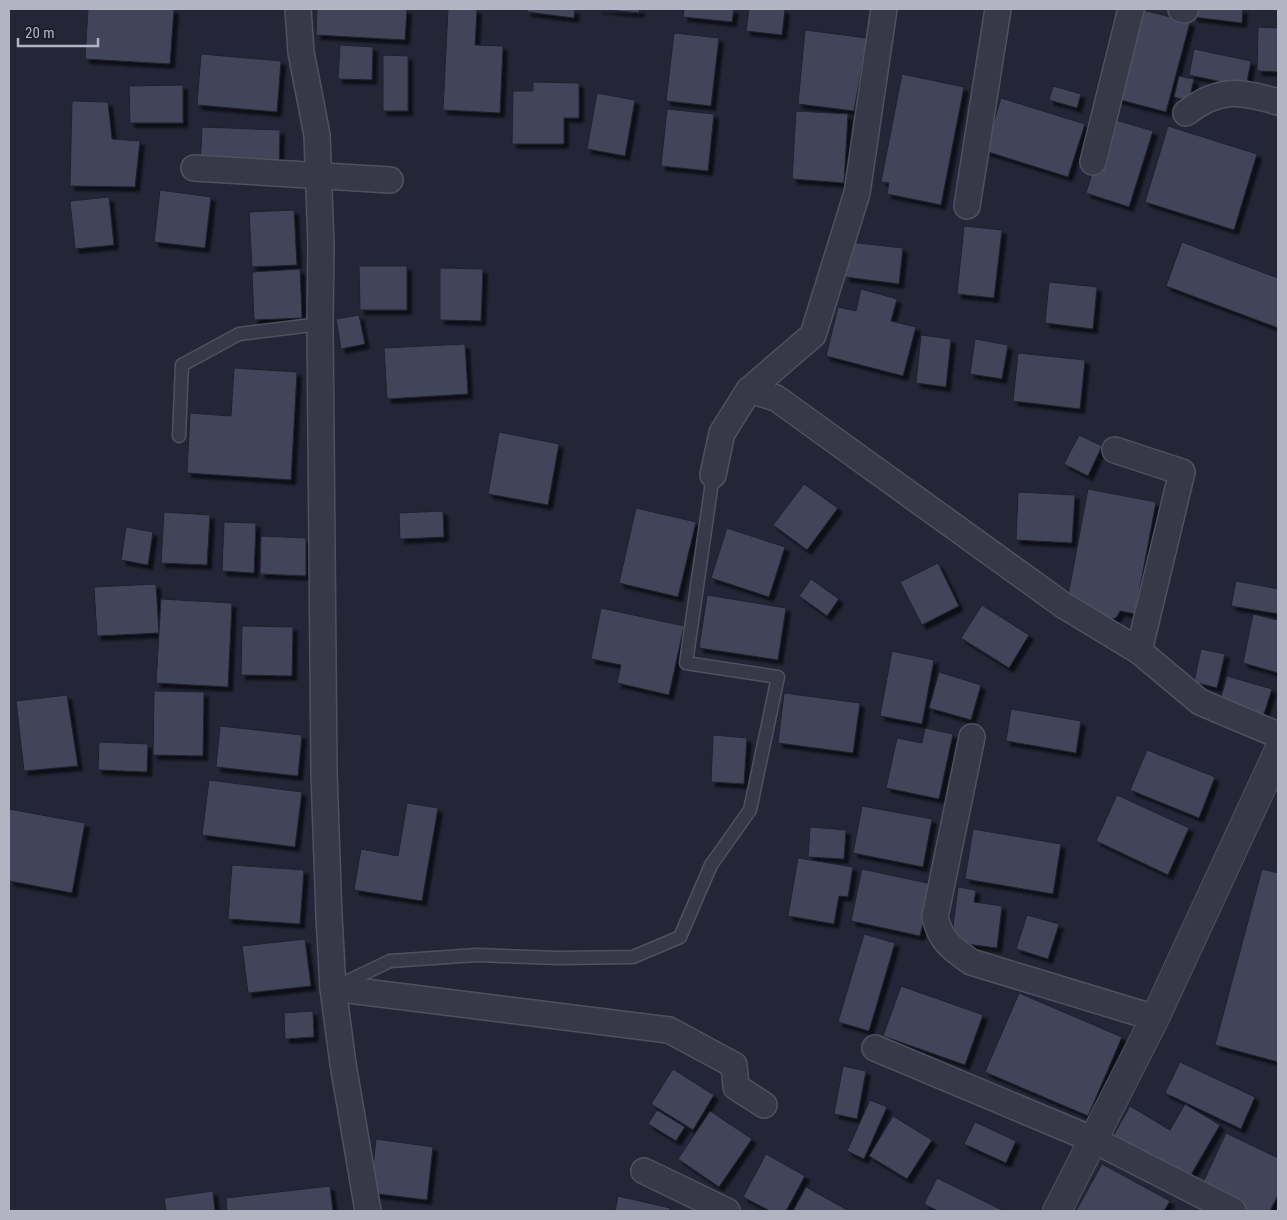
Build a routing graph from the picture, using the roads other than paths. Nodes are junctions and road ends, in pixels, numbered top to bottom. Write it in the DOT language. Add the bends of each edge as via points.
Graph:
graph roads {
  1 [pos="298,9"];
  2 [pos="884,9"];
  3 [pos="998,9"];
  4 [pos="1131,9"];
  5 [pos="1278,102"];
  6 [pos="1186,113"];
  7 [pos="1093,162"];
  8 [pos="194,168"];
  9 [pos="319,177"];
  10 [pos="390,180"];
  11 [pos="967,206"];
  12 [pos="320,324"];
  13 [pos="749,390"];
  14 [pos="179,436"];
  15 [pos="1115,450"];
  16 [pos="713,475"];
  17 [pos="1139,651"];
  18 [pos="1278,735"];
  19 [pos="972,737"];
  20 [pos="1278,752"];
  21 [pos="333,988"];
  22 [pos="1155,1018"];
  23 [pos="875,1048"];
  24 [pos="764,1104"];
  25 [pos="1094,1140"];
  26 [pos="644,1171"];
  27 [pos="368,1211"];
  28 [pos="727,1211"];
  29 [pos="1057,1211"];
  30 [pos="1233,1211"];
  1 -- 9 [label="street" via="301,52 317,135"];
  2 -- 13 [label="street" via="857,193 813,335"];
  3 -- 11 [label="street"];
  4 -- 7 [label="street"];
  5 -- 6 [label="street" via="1246,93 1230,93 1214,96"];
  8 -- 9 [label="street"];
  9 -- 10 [label="street"];
  9 -- 12 [label="street"];
  12 -- 14 [label="lane" via="239,334 182,365"];
  12 -- 21 [label="street" via="324,773"];
  13 -- 16 [label="street" via="722,433"];
  13 -- 17 [label="street" via="776,398 1063,605"];
  15 -- 17 [label="street" via="1182,472"];
  16 -- 21 [label="lane" via="686,663 778,677 750,810 711,865 680,937 633,957 477,955 390,962"];
  17 -- 18 [label="street" via="1200,702"];
  19 -- 22 [label="street" via="936,917 941,937 971,962"];
  20 -- 22 [label="street"];
  21 -- 24 [label="street" via="669,1030 734,1065 736,1087"];
  21 -- 27 [label="street"];
  22 -- 25 [label="street"];
  23 -- 25 [label="street"];
  25 -- 29 [label="street"];
  25 -- 30 [label="street"];
  26 -- 28 [label="street"];
}
